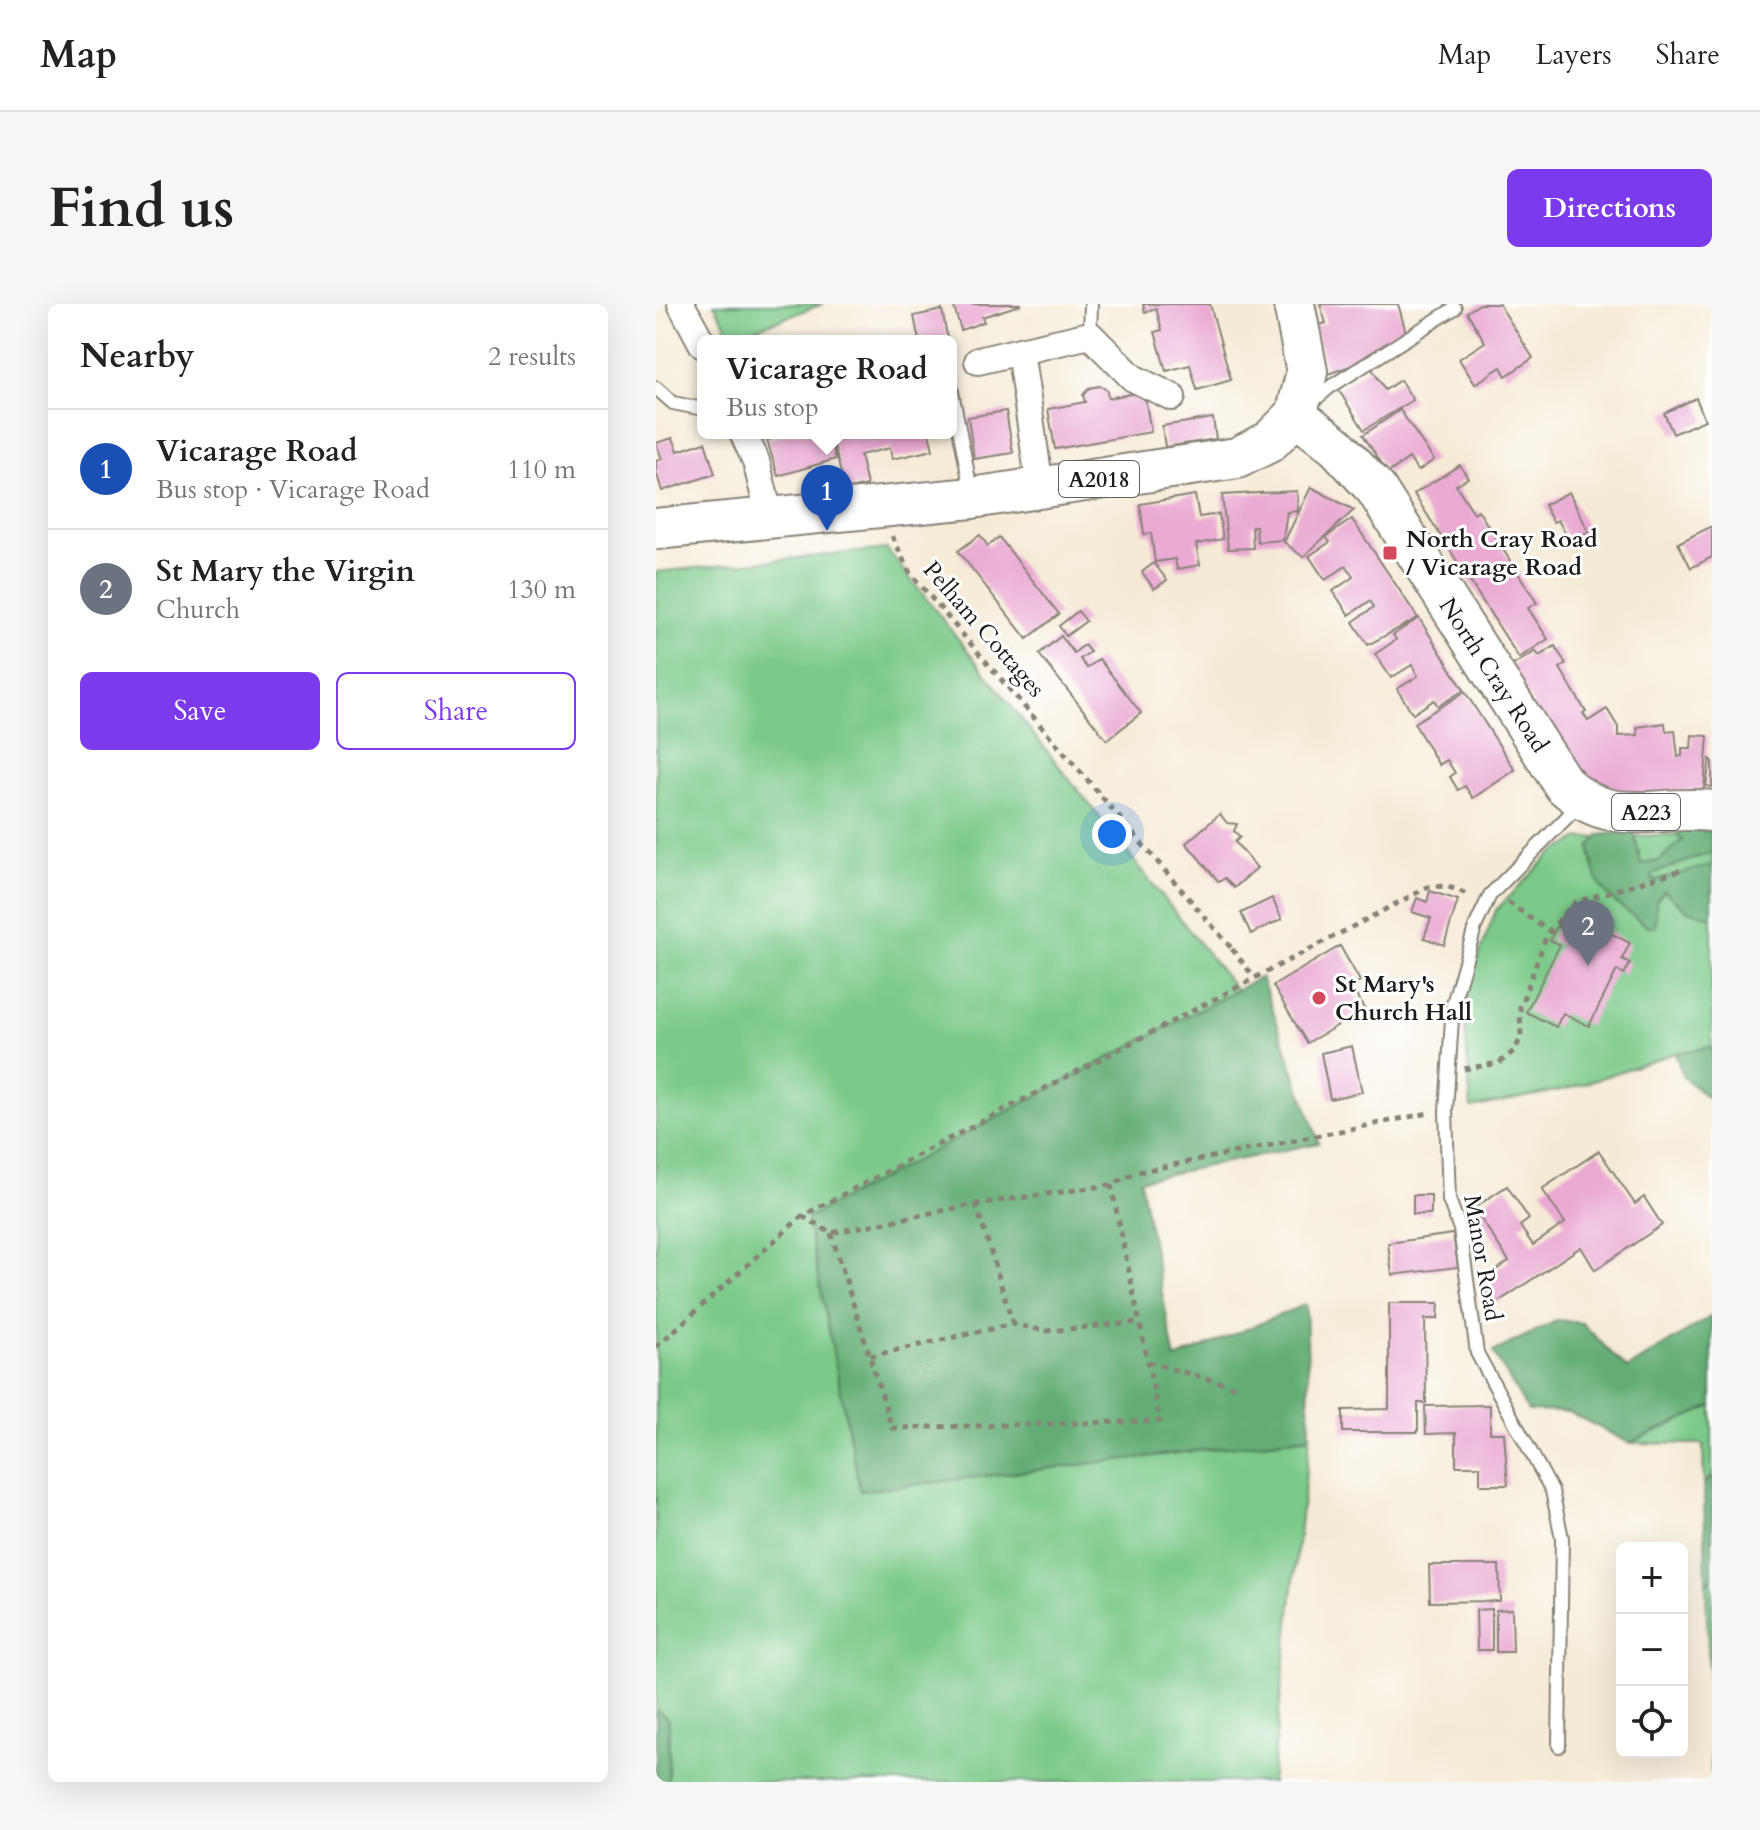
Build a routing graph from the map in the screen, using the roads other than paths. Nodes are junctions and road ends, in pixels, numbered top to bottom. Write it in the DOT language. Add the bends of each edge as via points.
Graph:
graph roads {
  1 [pos="681,304"];
  2 [pos="1091,304"];
  3 [pos="1294,304"];
  4 [pos="1455,308"];
  5 [pos="698,335"];
  6 [pos="1090,335"];
  7 [pos="1020,351"];
  8 [pos="978,361"];
  9 [pos="656,388"];
  10 [pos="1172,397"];
  11 [pos="697,408"];
  12 [pos="1296,415"];
  13 [pos="957,419"];
  14 [pos="746,439"];
  15 [pos="1040,487"];
  16 [pos="972,498"];
  17 [pos="770,518"];
  18 [pos="656,529"];
  19 [pos="1583,802"];
  20 [pos="1712,811"];
  21 [pos="1559,1746"];
  1 -- 5 [label="street"];
  2 -- 6 [label="lane"];
  3 -- 12 [label="main road" via="1307,372"];
  4 -- 12 [label="lane" via="1330,387"];
  6 -- 7 [label="street"];
  6 -- 10 [label="street" via="1133,378"];
  7 -- 8 [label="street"];
  7 -- 15 [label="street"];
  9 -- 11 [label="lane" via="673,403"];
  12 -- 15 [label="main road, A2018" via="1269,442 1237,458"];
  12 -- 19 [label="main road, North Cray Road / A223" via="1337,447 1376,489 1564,785"];
  13 -- 16 [label="lane"];
  14 -- 17 [label="street"];
  15 -- 16 [label="main road, A2018"];
  16 -- 17 [label="main road, A2018"];
  17 -- 18 [label="main road, A2018"];
  19 -- 20 [label="main road, A223" via="1633,812"];
  19 -- 21 [label="lane, Manor Road" via="1490,895 1475,927 1453,1004 1446,1118 1449,1200 1460,1229 1477,1353 1552,1491 1562,1538"];
}
